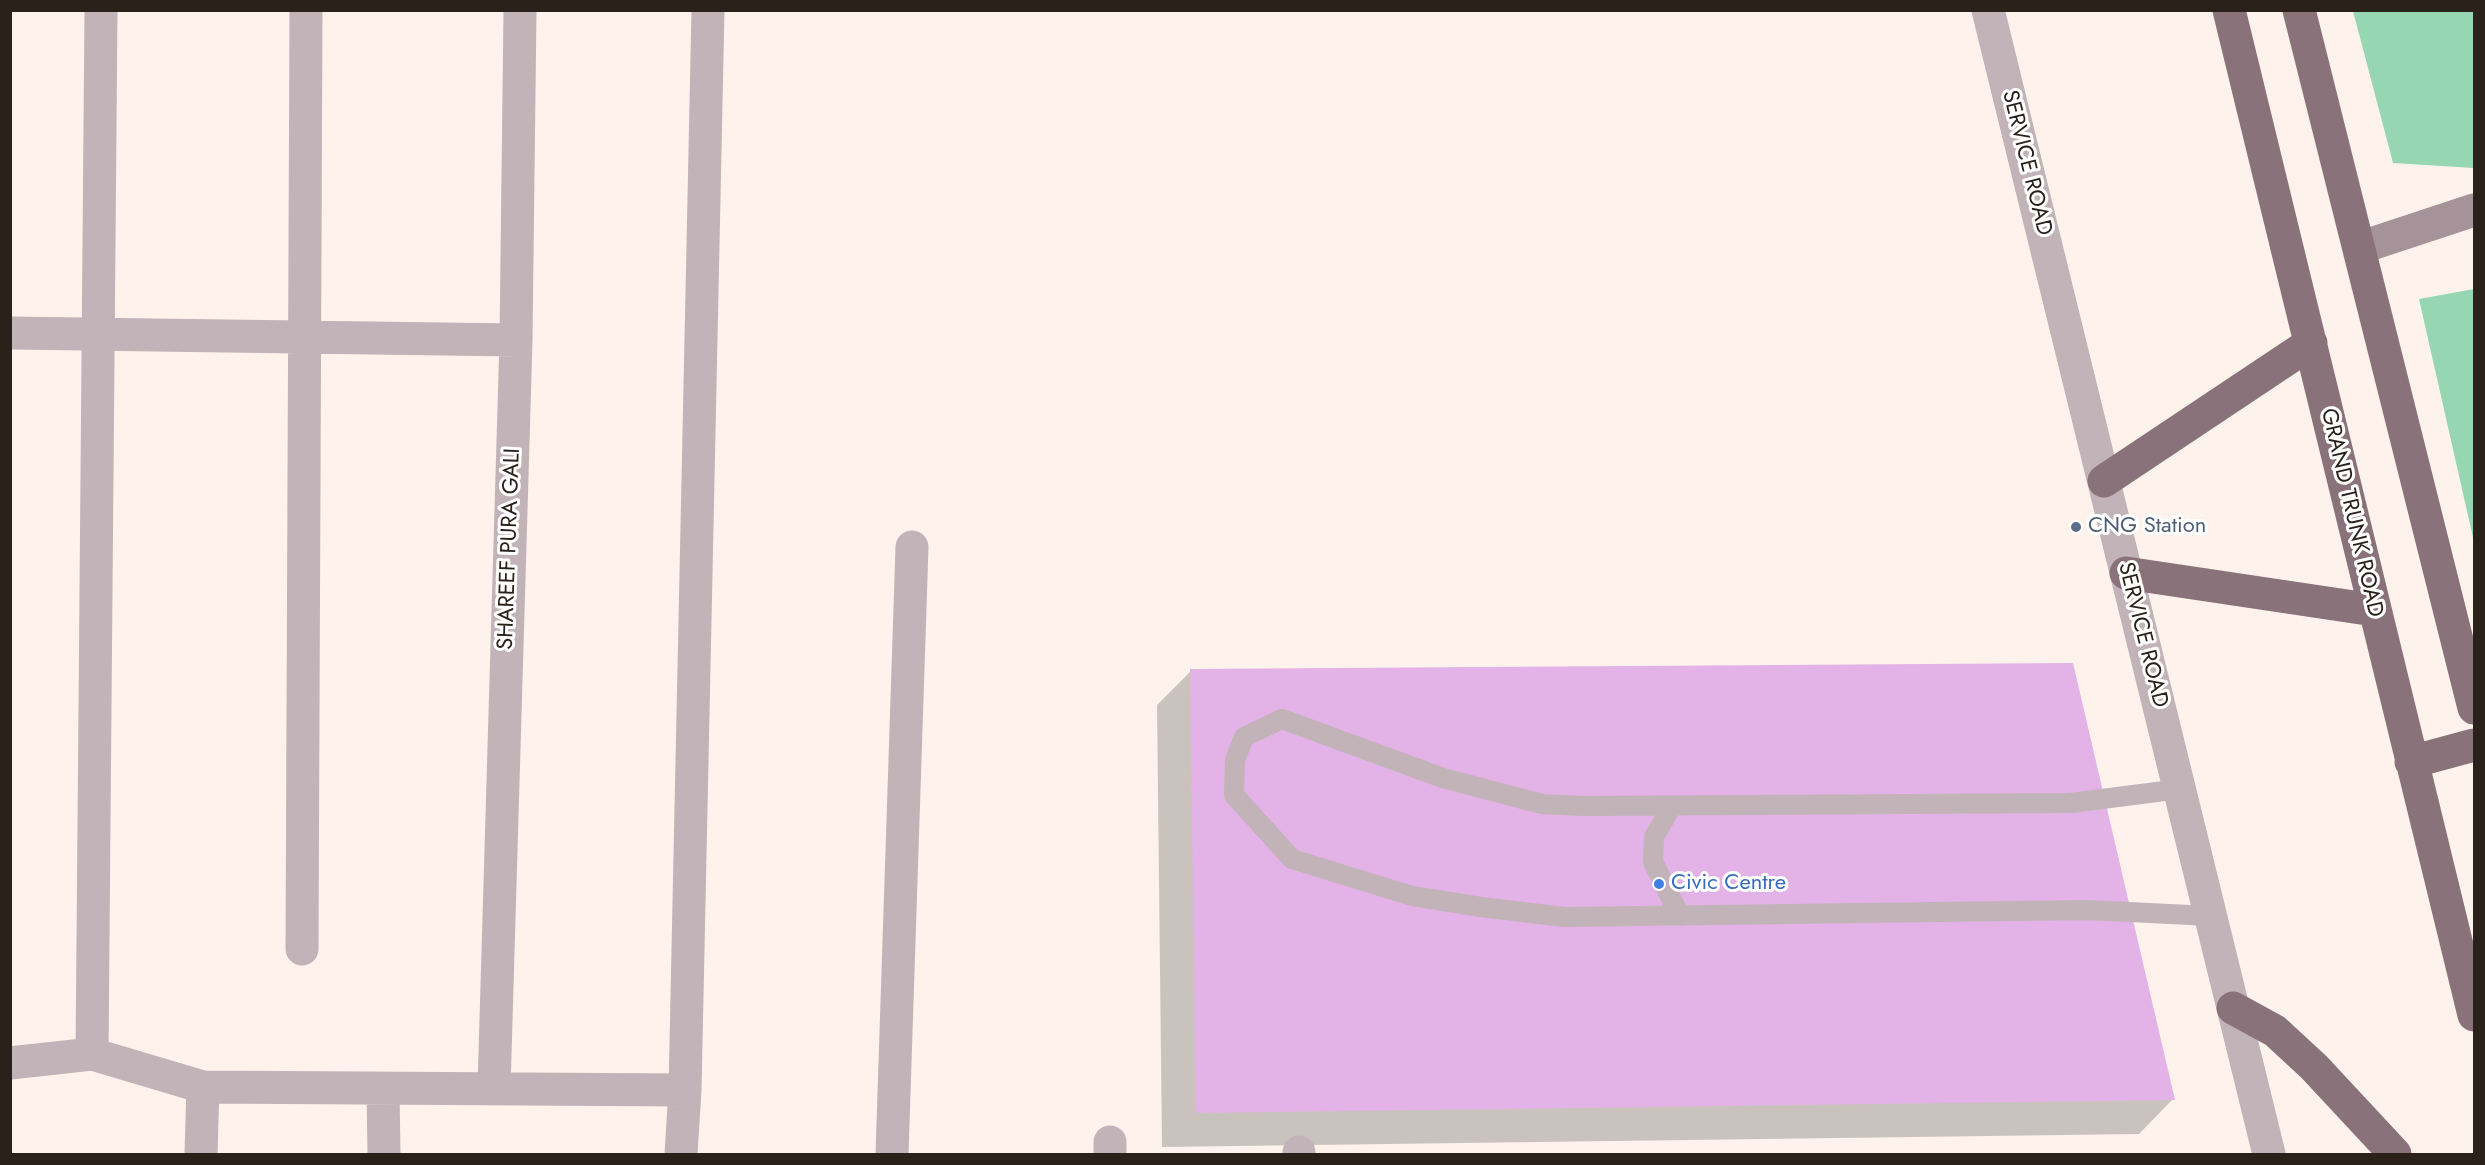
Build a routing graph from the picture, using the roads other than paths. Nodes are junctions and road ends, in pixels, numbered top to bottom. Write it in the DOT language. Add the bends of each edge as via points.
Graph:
graph roads {
  1 [pos="101,10"];
  2 [pos="306,10"];
  3 [pos="520,10"];
  4 [pos="708,10"];
  5 [pos="1988,10"];
  6 [pos="2229,10"];
  7 [pos="2299,10"];
  8 [pos="2475,210"];
  9 [pos="2359,248"];
  10 [pos="10,333"];
  11 [pos="98,334"];
  12 [pos="304,337"];
  13 [pos="516,340"];
  14 [pos="2311,343"];
  15 [pos="2104,481"];
  16 [pos="912,547"];
  17 [pos="2126,573"];
  18 [pos="2374,610"];
  19 [pos="2475,708"];
  20 [pos="2475,745"];
  21 [pos="2411,762"];
  22 [pos="2180,789"];
  23 [pos="1672,806"];
  24 [pos="1680,916"];
  25 [pos="2211,916"];
  26 [pos="302,949"];
  27 [pos="2233,1008"];
  28 [pos="2475,1015"];
  29 [pos="92,1054"];
  30 [pos="10,1063"];
  31 [pos="203,1088"];
  32 [pos="494,1088"];
  33 [pos="383,1089"];
  34 [pos="685,1089"];
  35 [pos="201,1155"];
  36 [pos="384,1155"];
  37 [pos="681,1155"];
  38 [pos="892,1155"];
  39 [pos="2269,1155"];
  40 [pos="2394,1155"];
  1 -- 11 [label="street"];
  2 -- 12 [label="street"];
  3 -- 13 [label="street, SHAREEF PURA GALI"];
  4 -- 34 [label="street"];
  5 -- 15 [label="street, SERVICE ROAD"];
  6 -- 14 [label="highway, GRAND TRUNK ROAD"];
  7 -- 9 [label="highway"];
  8 -- 9 [label="main road"];
  9 -- 19 [label="highway"];
  10 -- 11 [label="street"];
  11 -- 12 [label="street"];
  11 -- 29 [label="street"];
  12 -- 13 [label="street"];
  12 -- 26 [label="street"];
  13 -- 32 [label="street, SHAREEF PURA GALI"];
  14 -- 15 [label="highway"];
  14 -- 18 [label="highway, GRAND TRUNK ROAD"];
  15 -- 17 [label="street, SERVICE ROAD"];
  16 -- 38 [label="street"];
  17 -- 18 [label="highway"];
  17 -- 22 [label="street, SERVICE ROAD"];
  18 -- 21 [label="highway, GRAND TRUNK ROAD"];
  20 -- 21 [label="highway"];
  21 -- 28 [label="highway, GRAND TRUNK ROAD"];
  22 -- 23 [label="lane" via="2071,803"];
  22 -- 25 [label="street, SERVICE ROAD"];
  23 -- 24 [label="lane" via="1654,837 1653,862"];
  23 -- 24 [label="lane" via="1542,804 1443,778 1282,719 1244,737 1235,760 1234,795 1292,859 1412,896 1481,907 1564,917"];
  24 -- 25 [label="lane" via="2088,910"];
  25 -- 27 [label="street, SERVICE ROAD"];
  27 -- 39 [label="street, SERVICE ROAD"];
  27 -- 40 [label="highway" via="2275,1031 2314,1067"];
  29 -- 30 [label="street"];
  29 -- 31 [label="street"];
  31 -- 33 [label="street"];
  31 -- 35 [label="street"];
  32 -- 33 [label="street"];
  32 -- 34 [label="street"];
  33 -- 36 [label="street"];
  34 -- 37 [label="street"];
}
